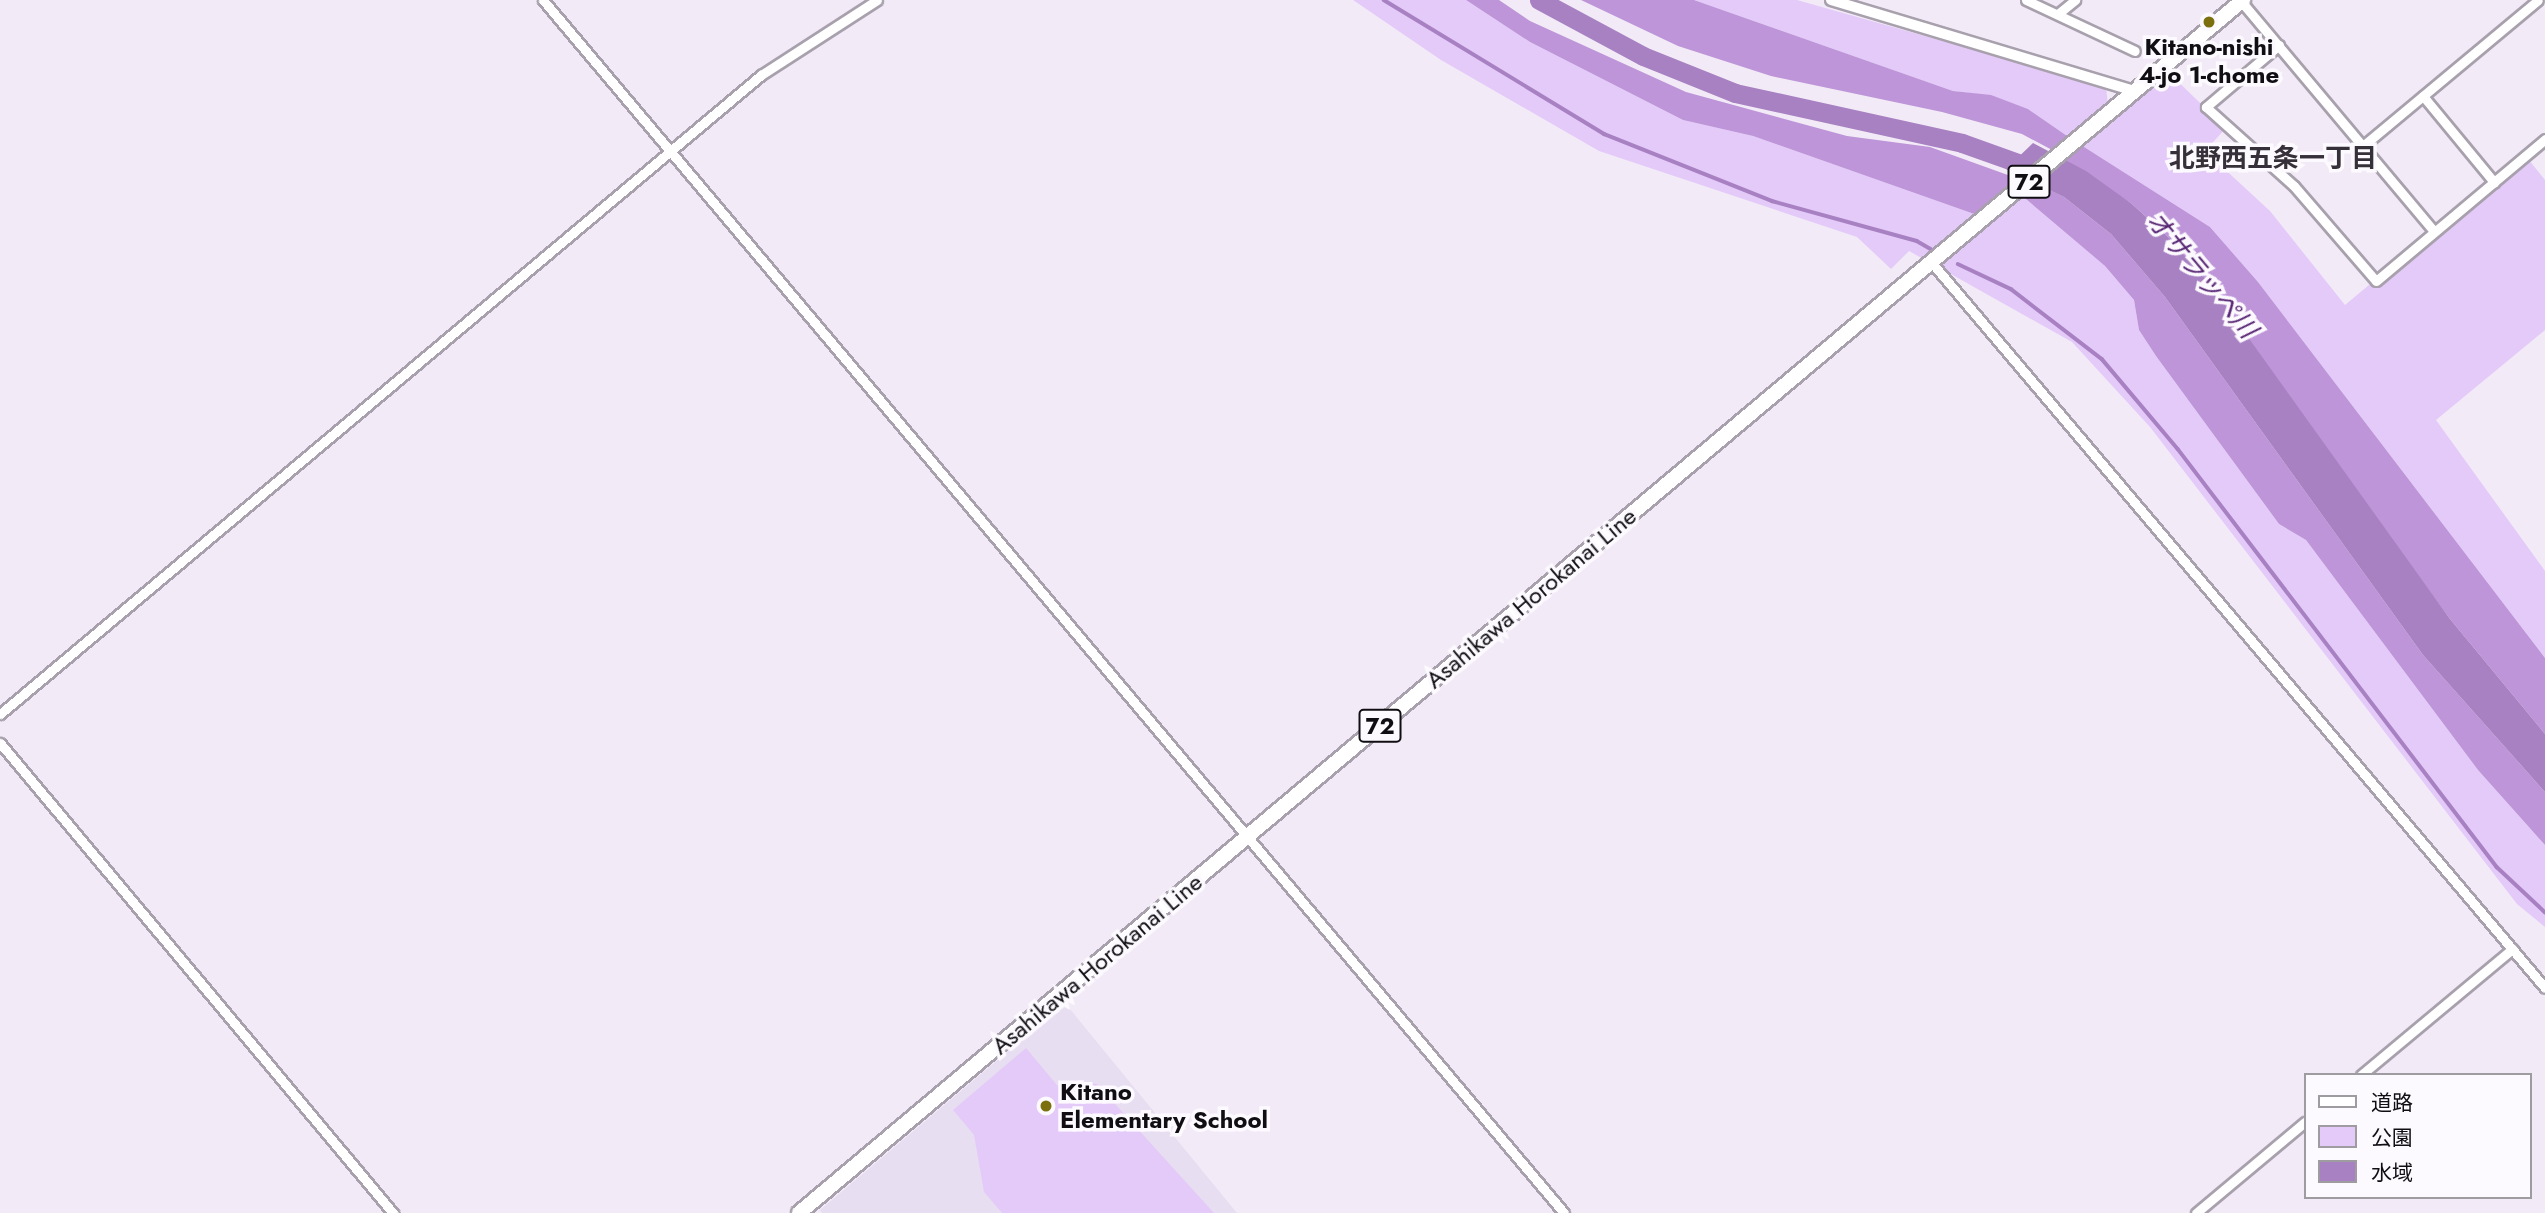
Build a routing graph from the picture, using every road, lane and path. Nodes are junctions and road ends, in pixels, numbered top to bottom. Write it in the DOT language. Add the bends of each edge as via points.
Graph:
graph roads {
  1 [pos="543,0"];
  2 [pos="877,0"];
  3 [pos="1831,0"];
  4 [pos="2026,0"];
  5 [pos="2075,0"];
  6 [pos="2241,0"];
  7 [pos="2538,0"];
  8 [pos="2545,9"];
  9 [pos="2059,13"];
  10 [pos="2279,45"];
  11 [pos="2135,51"];
  12 [pos="2134,91"];
  13 [pos="2423,96"];
  14 [pos="2545,139"];
  15 [pos="2364,145"];
  16 [pos="669,152"];
  17 [pos="2494,182"];
  18 [pos="2434,231"];
  19 [pos="1932,263"];
  20 [pos="0,714"];
  21 [pos="0,743"];
  22 [pos="1249,837"];
  23 [pos="2512,949"];
  24 [pos="2545,988"];
  25 [pos="2363,1073"];
  26 [pos="2304,1123"];
  27 [pos="393,1213"];
  28 [pos="799,1213"];
  29 [pos="1564,1213"];
  30 [pos="2196,1213"];
  1 -- 16 [label="street"];
  2 -- 16 [label="street" via="761,75"];
  3 -- 12 [label="street"];
  4 -- 9 [label="street"];
  5 -- 9 [label="street"];
  6 -- 10 [label="street"];
  6 -- 12 [label="main road, 72"];
  7 -- 8 [label="street"];
  7 -- 13 [label="street"];
  9 -- 11 [label="street"];
  10 -- 15 [label="street"];
  10 -- 18 [label="street" via="2206,107 2294,186 2376,281"];
  12 -- 19 [label="main road, Asahikawa Horokanai Line / 72"];
  13 -- 15 [label="street"];
  13 -- 17 [label="street"];
  14 -- 17 [label="street"];
  15 -- 18 [label="street"];
  16 -- 20 [label="street"];
  16 -- 22 [label="street"];
  17 -- 18 [label="street"];
  19 -- 22 [label="main road, Asahikawa Horokanai Line / 72"];
  19 -- 23 [label="street"];
  21 -- 27 [label="street"];
  22 -- 28 [label="main road, Asahikawa Horokanai Line / 72"];
  22 -- 29 [label="street"];
  23 -- 24 [label="street"];
  23 -- 25 [label="street"];
  26 -- 30 [label="street"];
}
